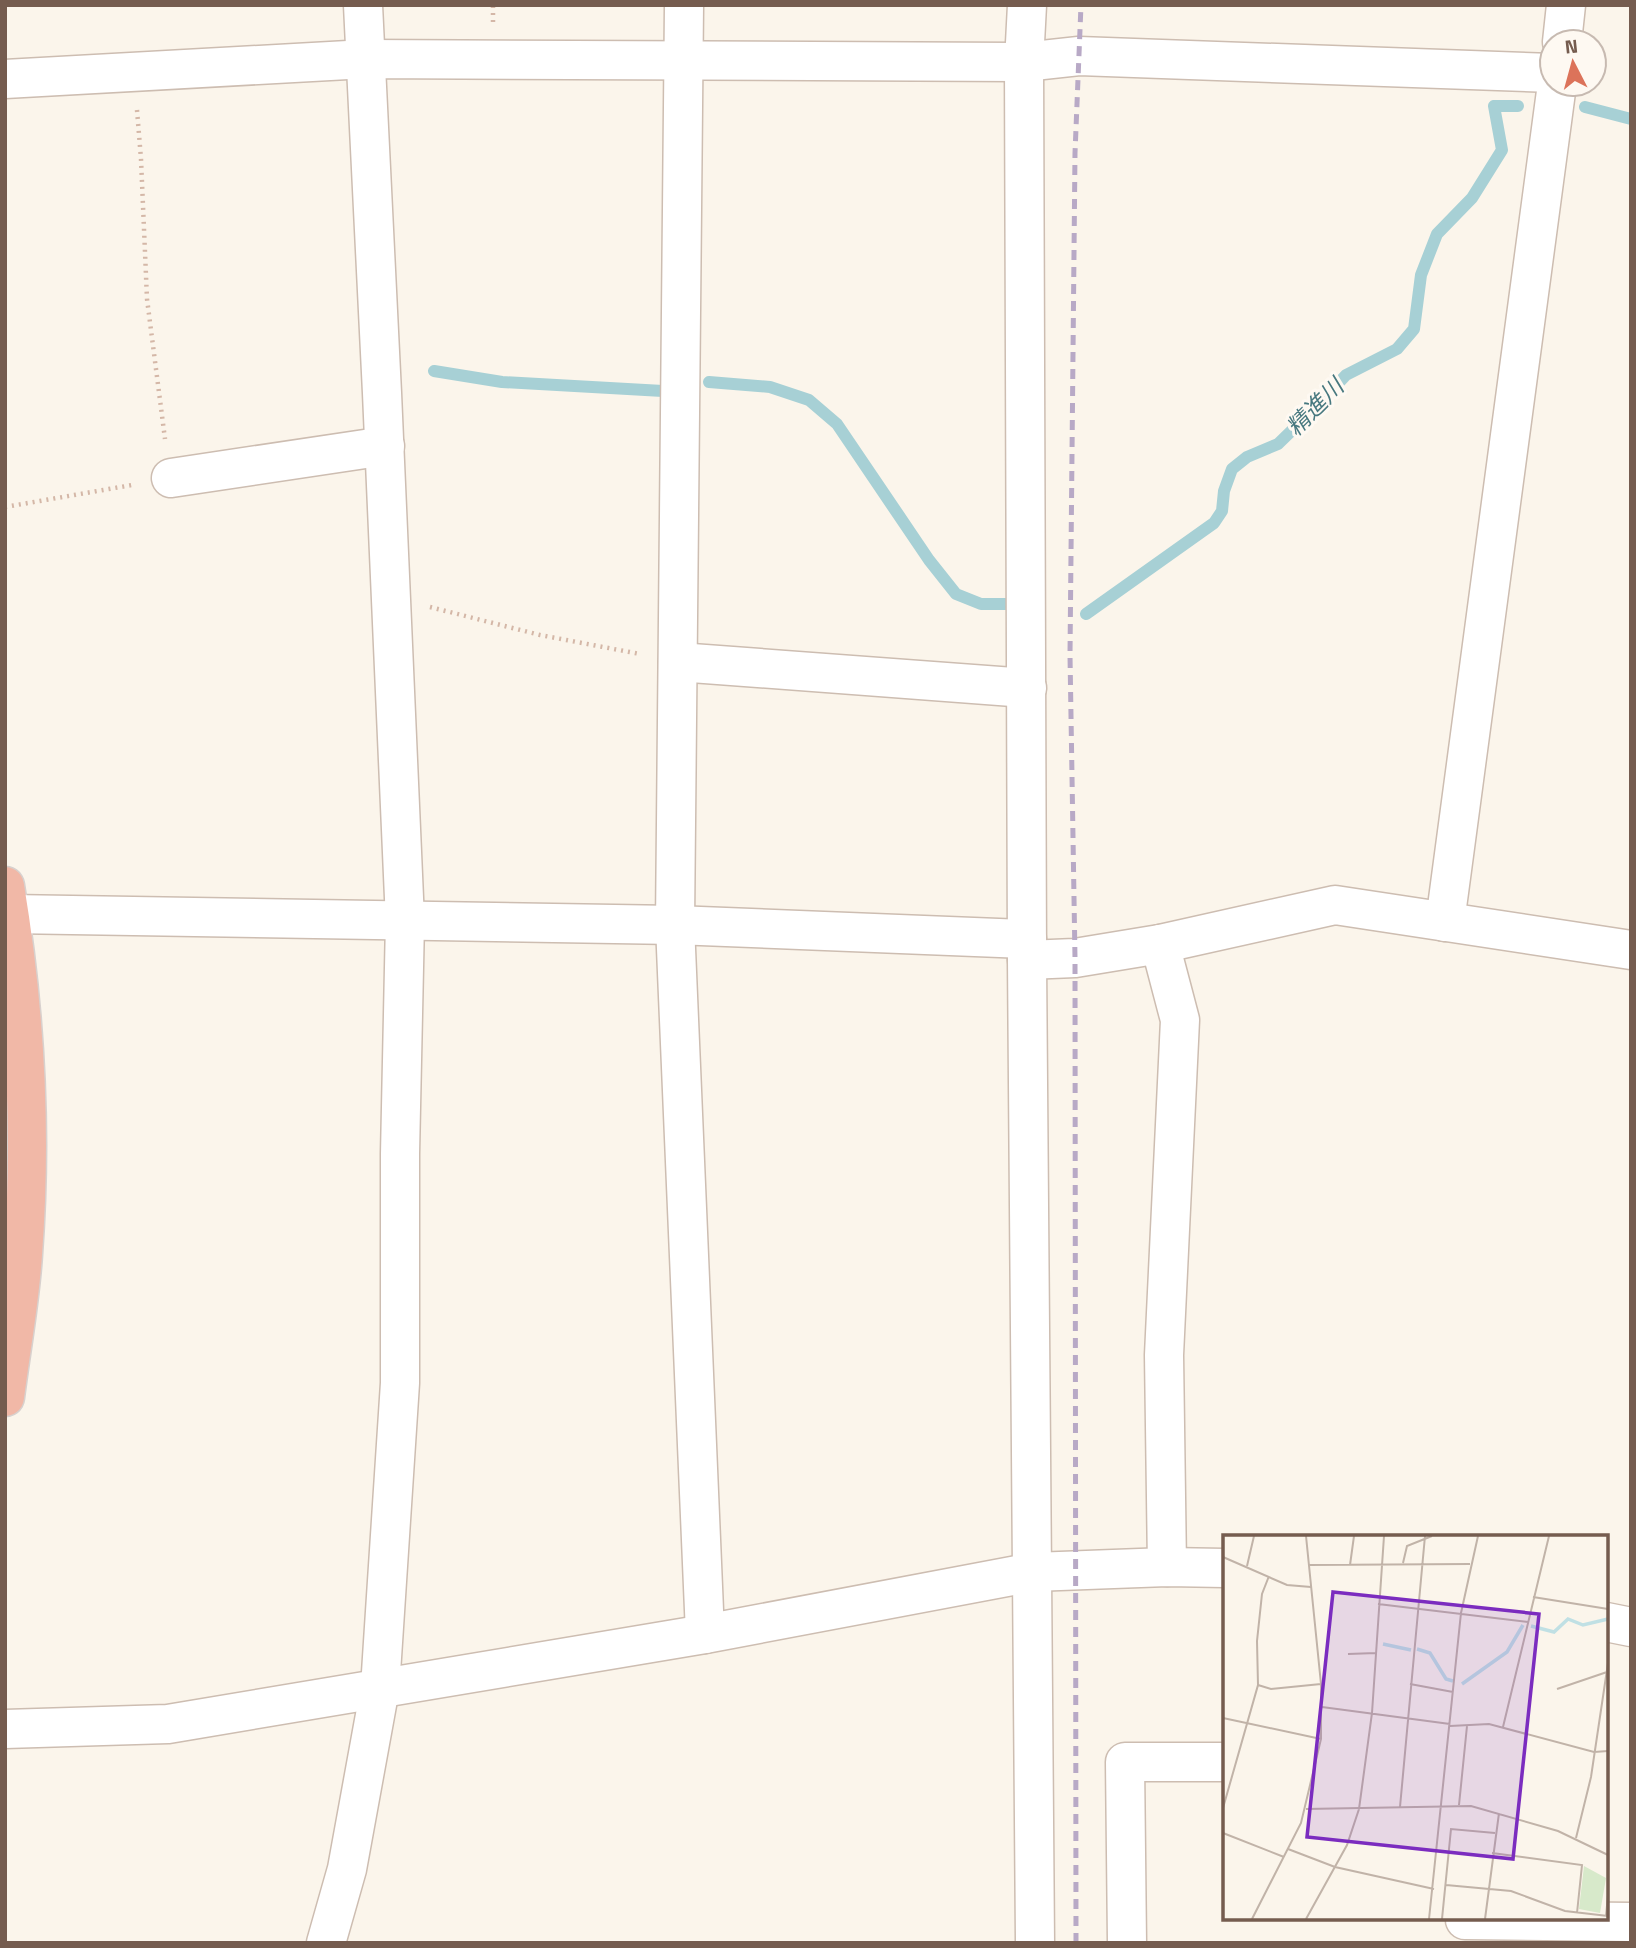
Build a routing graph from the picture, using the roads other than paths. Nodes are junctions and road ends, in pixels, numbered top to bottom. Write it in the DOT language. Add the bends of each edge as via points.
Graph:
graph roads {
  1 [pos="363,5"];
  2 [pos="684,5"];
  3 [pos="1027,5"];
  4 [pos="1566,5"];
  5 [pos="1564,28"];
  6 [pos="366,58"];
  7 [pos="684,59"];
  8 [pos="1024,62"];
  9 [pos="1538,73"];
  10 [pos="5,79"];
  11 [pos="1555,98"];
  12 [pos="385,446"];
  13 [pos="170,478"];
  14 [pos="678,662"];
  15 [pos="1027,688"];
  16 [pos="8,900"];
  17 [pos="405,921"];
  18 [pos="1445,922"];
  19 [pos="675,925"];
  20 [pos="1160,944"];
  21 [pos="1027,949"];
  22 [pos="1631,950"];
  23 [pos="16,1165"];
  24 [pos="5,1397"];
  25 [pos="1167,1567"];
  26 [pos="1223,1568"];
  27 [pos="1032,1572"];
  28 [pos="1608,1622"];
  29 [pos="1631,1626"];
  30 [pos="705,1634"];
  31 [pos="380,1688"];
  32 [pos="5,1729"];
  33 [pos="1223,1762"];
  34 [pos="1631,1922"];
  35 [pos="1465,1927"];
  36 [pos="326,1943"];
  37 [pos="1035,1943"];
  38 [pos="1127,1943"];
  1 -- 6 [label="street"];
  2 -- 7 [label="street"];
  3 -- 8 [label="street"];
  4 -- 5 [label="street"];
  6 -- 7 [label="street"];
  6 -- 10 [label="street"];
  6 -- 12 [label="street"];
  7 -- 8 [label="street"];
  7 -- 14 [label="street"];
  8 -- 9 [label="street" via="1079,56"];
  8 -- 15 [label="street"];
  11 -- 18 [label="street"];
  12 -- 13 [label="street"];
  12 -- 17 [label="street"];
  14 -- 15 [label="street"];
  14 -- 19 [label="street"];
  15 -- 21 [label="street"];
  16 -- 17 [label="street"];
  16 -- 23 [label="highway" via="23,1039"];
  17 -- 19 [label="street"];
  17 -- 31 [label="street" via="400,1382"];
  18 -- 20 [label="street" via="1335,905"];
  18 -- 22 [label="street"];
  19 -- 21 [label="street"];
  19 -- 30 [label="street"];
  20 -- 21 [label="street" via="1075,958"];
  20 -- 25 [label="street" via="1180,1020 1164,1355"];
  21 -- 27 [label="street"];
  23 -- 24 [label="highway" via="23,1256"];
  25 -- 26 [label="street"];
  25 -- 27 [label="street"];
  27 -- 30 [label="street"];
  27 -- 37 [label="street"];
  28 -- 29 [label="street"];
  30 -- 31 [label="street"];
  31 -- 32 [label="street" via="168,1724"];
  31 -- 36 [label="street" via="347,1869"];
  33 -- 38 [label="street" via="1125,1762"];
  34 -- 35 [label="street"];
}
